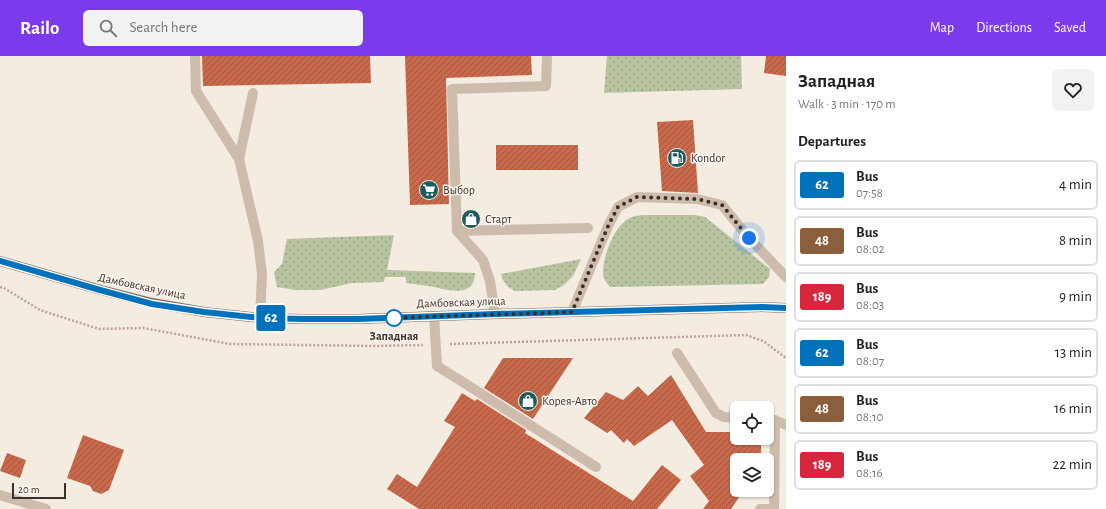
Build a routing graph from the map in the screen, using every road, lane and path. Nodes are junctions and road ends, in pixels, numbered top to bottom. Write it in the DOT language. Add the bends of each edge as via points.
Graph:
graph roads {
  1 [pos="195,56"];
  2 [pos="547,56"];
  3 [pos="254,93"];
  4 [pos="239,159"];
  5 [pos="588,228"];
  6 [pos="457,231"];
  7 [pos="0,261"];
  8 [pos="786,277"];
  9 [pos="0,287"];
  10 [pos="786,308"];
  11 [pos="572,312"];
  12 [pos="495,314"];
  13 [pos="434,316"];
  14 [pos="260,318"];
  15 [pos="435,345"];
  16 [pos="677,353"];
  17 [pos="786,358"];
  18 [pos="730,417"];
  19 [pos="774,421"];
  20 [pos="786,425"];
  21 [pos="772,445"];
  22 [pos="596,467"];
  23 [pos="0,495"];
  24 [pos="46,509"];
  25 [pos="760,509"];
  1 -- 4 [label="street" via="196,91"];
  2 -- 6 [label="street" via="546,86 452,89"];
  3 -- 4 [label="street"];
  4 -- 14 [label="street" via="258,241 262,274"];
  5 -- 6 [label="street"];
  6 -- 12 [label="street" via="483,260 490,280"];
  7 -- 14 [label="main road, Дамбовская улица" via="152,304"];
  8 -- 11 [label="street" via="722,205 697,199 637,197 618,207"];
  9 -- 15 [label="path" via="40,310 99,329 143,328 230,344"];
  10 -- 11 [label="main road, Дамбовская улица"];
  11 -- 12 [label="main road, Дамбовская улица"];
  12 -- 13 [label="main road, Дамбовская улица"];
  13 -- 14 [label="main road, Дамбовская улица" via="358,319"];
  13 -- 15 [label="street"];
  15 -- 17 [label="path" via="746,335 763,341"];
  15 -- 22 [label="street" via="437,366"];
  16 -- 18 [label="street" via="716,413"];
  19 -- 20 [label="street"];
  21 -- 25 [label="street" via="774,509"];
  23 -- 24 [label="street"];
}
